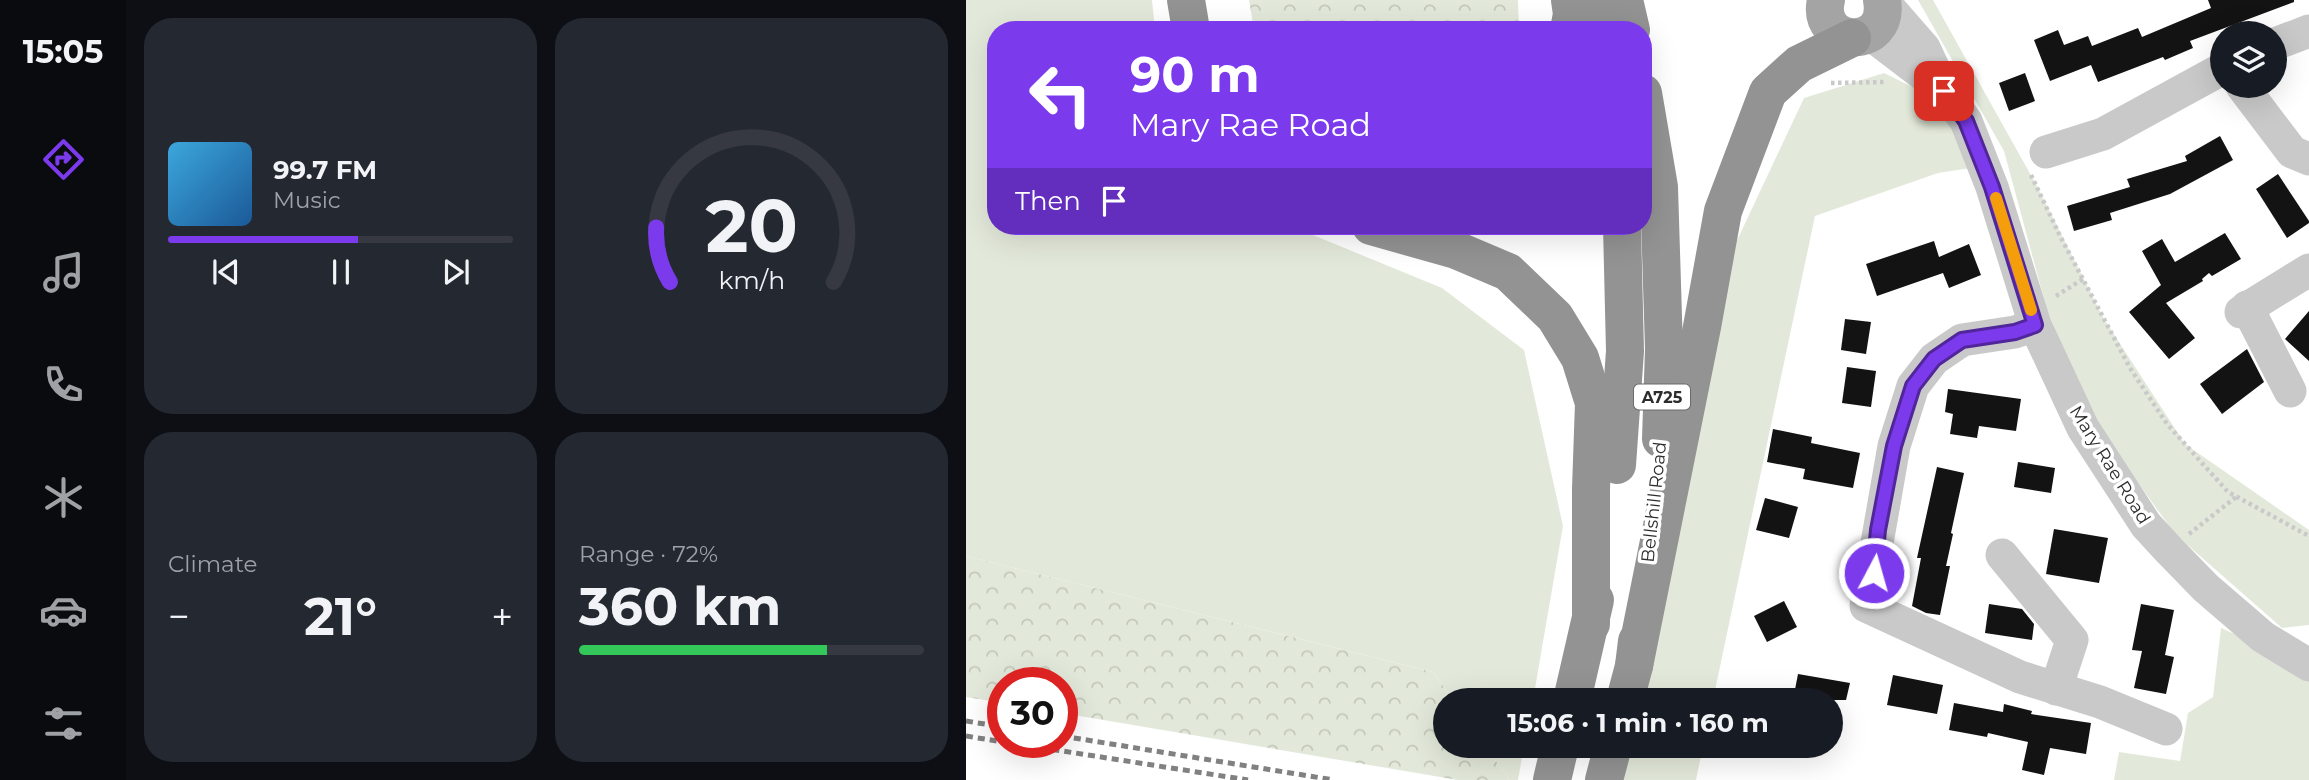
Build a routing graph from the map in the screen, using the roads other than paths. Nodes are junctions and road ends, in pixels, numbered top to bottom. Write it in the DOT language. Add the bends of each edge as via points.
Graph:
graph roads {
  1 [pos="1186,0"];
  2 [pos="1570,0"];
  3 [pos="1594,0"];
  4 [pos="1624,0"];
  5 [pos="1826,0"];
  6 [pos="1871,18"];
  7 [pos="1190,21"];
  8 [pos="1571,21"];
  9 [pos="1598,21"];
  10 [pos="1629,21"];
  11 [pos="2309,32"];
  12 [pos="2287,40"];
  13 [pos="2210,76"];
  14 [pos="2251,98"];
  15 [pos="1652,146"];
  16 [pos="2309,159"];
  17 [pos="2038,163"];
  18 [pos="1403,235"];
  19 [pos="1622,235"];
  20 [pos="2309,270"];
  21 [pos="2035,325"];
  22 [pos="2290,391"];
  23 [pos="2002,555"];
  24 [pos="1591,624"];
  25 [pos="2309,665"];
  26 [pos="1629,683"];
  27 [pos="1575,688"];
  28 [pos="2056,689"];
  29 [pos="2166,729"];
  30 [pos="1557,758"];
  31 [pos="1610,758"];
  32 [pos="1552,780"];
  33 [pos="1604,780"];
  1 -- 7 [label="highway"];
  2 -- 8 [label="highway"];
  3 -- 9 [label="highway"];
  4 -- 10 [label="highway"];
  5 -- 6 [label="main road" via="1825,13 1834,30"];
  6 -- 21 [label="street, Mary Rae Road" via="1944,91 1966,121"];
  6 -- 26 [label="highway" via="1799,64 1768,92 1723,211"];
  11 -- 12 [label="street"];
  13 -- 17 [label="street" via="2103,134"];
  14 -- 16 [label="street" via="2292,152"];
  15 -- 26 [label="highway, Bellshill Road / A725" via="1659,187 1664,349 1661,449"];
  18 -- 24 [label="highway" via="1508,272 1555,317 1580,358 1594,403"];
  19 -- 24 [label="highway, A725" via="1625,351 1616,493"];
  20 -- 22 [label="street" via="2244,310"];
  21 -- 25 [label="street, Mary Rae Road" via="2083,428 2146,525 2263,637"];
  21 -- 28 [label="street" via="1962,340 1934,359 1913,386 1894,446 1866,606"];
  23 -- 28 [label="street" via="2072,640"];
  24 -- 27 [label="highway, A725"];
  28 -- 29 [label="street"];
  30 -- 32 [label="highway"];
  31 -- 33 [label="highway"];
}
